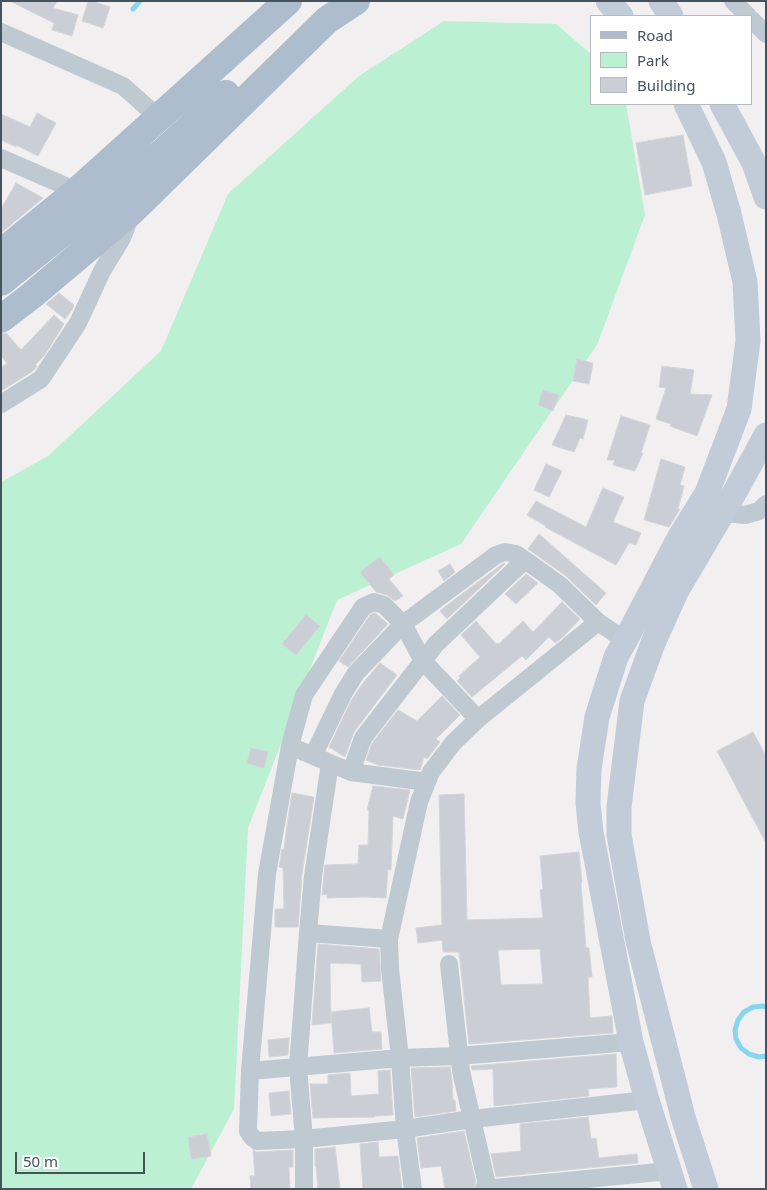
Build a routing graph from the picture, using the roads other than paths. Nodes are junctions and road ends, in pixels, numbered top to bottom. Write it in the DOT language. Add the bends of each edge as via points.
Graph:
graph roads {
  1 [pos="288,1"];
  2 [pos="326,1"];
  3 [pos="356,1"];
  4 [pos="608,1"];
  5 [pos="661,1"];
  6 [pos="732,1"];
  7 [pos="620,15"];
  8 [pos="670,15"];
  9 [pos="747,15"];
  10 [pos="752,20"];
  11 [pos="1,32"];
  12 [pos="766,34"];
  13 [pos="686,105"];
  14 [pos="723,105"];
  15 [pos="159,118"];
  16 [pos="1,158"];
  17 [pos="77,191"];
  18 [pos="766,197"];
  19 [pos="132,211"];
  20 [pos="1,254"];
  21 [pos="1,282"];
  22 [pos="1,319"];
  23 [pos="1,404"];
  24 [pos="766,435"];
  25 [pos="766,504"];
  26 [pos="723,513"];
  27 [pos="525,560"];
  28 [pos="598,622"];
  29 [pos="403,624"];
  30 [pos="625,640"];
  31 [pos="423,661"];
  32 [pos="478,719"];
  33 [pos="290,746"];
  34 [pos="313,756"];
  35 [pos="330,763"];
  36 [pos="351,772"];
  37 [pos="426,782"];
  38 [pos="308,933"];
  39 [pos="389,939"];
  40 [pos="449,964"];
  41 [pos="631,1042"];
  42 [pos="458,1056"];
  43 [pos="400,1058"];
  44 [pos="298,1067"];
  45 [pos="250,1071"];
  46 [pos="647,1100"];
  47 [pos="472,1119"];
  48 [pos="405,1129"];
  49 [pos="304,1139"];
  50 [pos="672,1180"];
  51 [pos="304,1189"];
  52 [pos="413,1189"];
  53 [pos="487,1189"];
  54 [pos="706,1189"];
  1 -- 15 [label="main road"];
  2 -- 21 [label="main road" via="163,152"];
  3 -- 19 [label="main road" via="327,20"];
  4 -- 7 [label="street"];
  5 -- 8 [label="street"];
  6 -- 9 [label="street"];
  10 -- 12 [label="street"];
  11 -- 15 [label="street" via="123,86"];
  13 -- 30 [label="street" via="714,162 728,214 745,282 748,341 739,409 707,493 679,538"];
  14 -- 18 [label="street" via="754,163"];
  15 -- 17 [label="main road"];
  16 -- 17 [label="street"];
  17 -- 20 [label="main road"];
  19 -- 22 [label="main road"];
  19 -- 23 [label="street" via="122,238 102,271 78,323 41,380"];
  24 -- 26 [label="street"];
  25 -- 26 [label="street" via="760,511 745,516"];
  26 -- 54 [label="street" via="676,592 639,679 632,701 619,806 619,835 638,941 683,1117"];
  27 -- 28 [label="street" via="560,585"];
  27 -- 29 [label="street" via="505,552 496,555"];
  27 -- 31 [label="street" via="436,644"];
  28 -- 30 [label="street"];
  28 -- 32 [label="street"];
  29 -- 31 [label="street"];
  29 -- 33 [label="street" via="384,605 374,602 363,607 304,695"];
  29 -- 34 [label="street" via="356,674"];
  30 -- 41 [label="street" via="616,657 597,717 589,769 588,803"];
  31 -- 32 [label="street"];
  31 -- 36 [label="street" via="363,738"];
  32 -- 37 [label="street" via="454,743"];
  33 -- 34 [label="street"];
  33 -- 45 [label="street" via="267,874"];
  34 -- 35 [label="street"];
  35 -- 36 [label="street"];
  35 -- 38 [label="street"];
  36 -- 37 [label="street"];
  37 -- 39 [label="street"];
  38 -- 39 [label="street"];
  38 -- 44 [label="street"];
  39 -- 43 [label="street"];
  40 -- 42 [label="street"];
  41 -- 42 [label="street"];
  41 -- 46 [label="street"];
  42 -- 43 [label="street"];
  42 -- 47 [label="street"];
  43 -- 44 [label="street"];
  43 -- 48 [label="street"];
  44 -- 45 [label="street"];
  44 -- 49 [label="street"];
  45 -- 49 [label="street" via="248,1131 252,1137 257,1141"];
  46 -- 47 [label="street"];
  46 -- 50 [label="street"];
  47 -- 48 [label="street"];
  47 -- 53 [label="street"];
  48 -- 49 [label="street"];
  48 -- 52 [label="street"];
  49 -- 51 [label="street"];
  50 -- 53 [label="street"];
}
